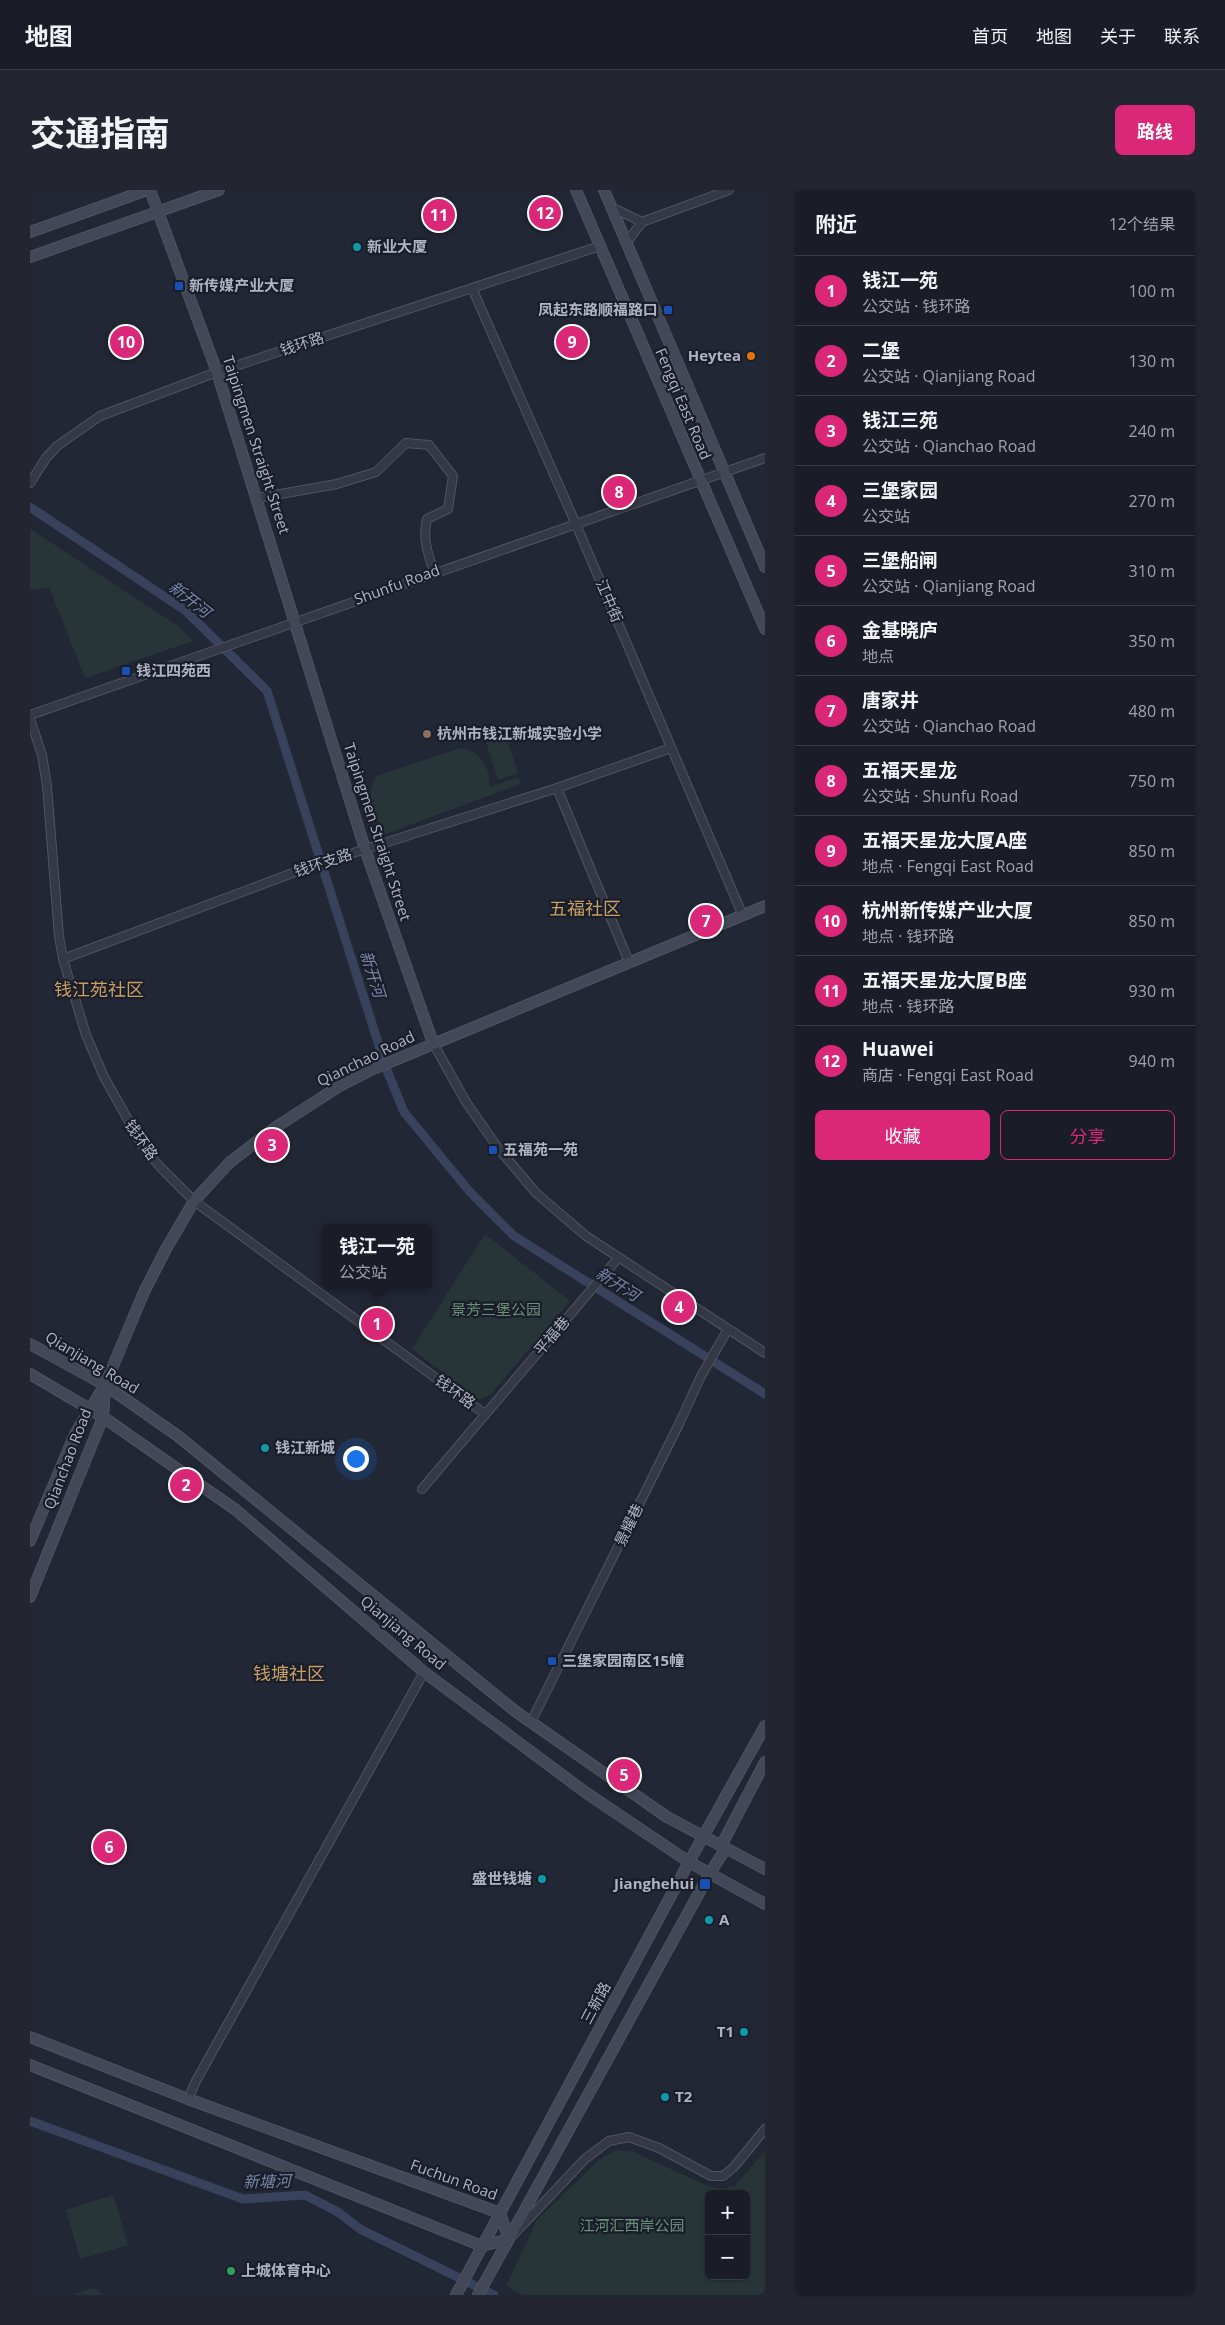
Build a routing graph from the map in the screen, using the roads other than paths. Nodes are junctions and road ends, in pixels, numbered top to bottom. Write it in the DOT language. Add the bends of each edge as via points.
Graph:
graph roads {
  1 [pos="149,190"];
  2 [pos="219,190"];
  3 [pos="576,190"];
  4 [pos="604,190"];
  5 [pos="730,190"];
  6 [pos="611,207"];
  7 [pos="158,210"];
  8 [pos="642,222"];
  9 [pos="30,232"];
  10 [pos="627,242"];
  11 [pos="600,246"];
  12 [pos="30,257"];
  13 [pos="472,288"];
  14 [pos="217,372"];
  15 [pos="765,458"];
  16 [pos="724,472"];
  17 [pos="699,479"];
  18 [pos="30,483"];
  19 [pos="258,498"];
  20 [pos="576,522"];
  21 [pos="765,567"];
  22 [pos="434,572"];
  23 [pos="295,622"];
  24 [pos="765,629"];
  25 [pos="30,717"];
  26 [pos="671,748"];
  27 [pos="557,788"];
  28 [pos="365,850"];
  29 [pos="765,906"];
  30 [pos="743,916"];
  31 [pos="63,959"];
  32 [pos="630,962"];
  33 [pos="433,1043"];
  34 [pos="194,1202"];
  35 [pos="619,1257"];
  36 [pos="728,1329"];
  37 [pos="30,1344"];
  38 [pos="765,1353"];
  39 [pos="30,1374"];
  40 [pos="105,1385"];
  41 [pos="90,1409"];
  42 [pos="485,1414"];
  43 [pos="103,1417"];
  44 [pos="422,1489"];
  45 [pos="30,1541"];
  46 [pos="30,1597"];
  47 [pos="424,1672"];
  48 [pos="531,1722"];
  49 [pos="765,1726"];
  50 [pos="765,1762"];
  51 [pos="704,1836"];
  52 [pos="724,1847"];
  53 [pos="689,1862"];
  54 [pos="765,1869"];
  55 [pos="710,1873"];
  56 [pos="765,1904"];
  57 [pos="30,2037"];
  58 [pos="30,2065"];
  59 [pos="188,2099"];
  60 [pos="765,2128"];
  61 [pos="500,2212"];
  62 [pos="509,2239"];
  63 [pos="482,2246"];
  64 [pos="458,2292"];
  65 [pos="478,2295"];
  1 -- 7 [label="main road, Taipingmen Straight Street"];
  1 -- 9 [label="main road"];
  2 -- 7 [label="main road"];
  3 -- 11 [label="main road, Fengqi East Road"];
  4 -- 6 [label="main road, Fengqi East Road"];
  5 -- 8 [label="street"];
  6 -- 8 [label="street"];
  6 -- 10 [label="main road, Fengqi East Road"];
  7 -- 12 [label="main road"];
  7 -- 14 [label="main road, Taipingmen Straight Street"];
  8 -- 10 [label="street"];
  10 -- 16 [label="main road, Fengqi East Road"];
  11 -- 13 [label="street, 钱环路"];
  11 -- 17 [label="main road, Fengqi East Road"];
  13 -- 14 [label="street, 钱环路"];
  13 -- 20 [label="street, 江中街"];
  14 -- 18 [label="street, 钱环路" via="100,416 57,446"];
  14 -- 19 [label="main road, Taipingmen Straight Street"];
  15 -- 16 [label="street, Shunfu Road"];
  16 -- 17 [label="street, Shunfu Road"];
  16 -- 21 [label="main road, Fengqi East Road"];
  17 -- 20 [label="street, Shunfu Road"];
  17 -- 24 [label="main road, Fengqi East Road"];
  19 -- 22 [label="street" via="337,484 376,472 406,443 429,445 454,476 448,509 427,520 425,527 424,538"];
  19 -- 23 [label="main road, Taipingmen Straight Street"];
  20 -- 22 [label="street, Shunfu Road"];
  20 -- 26 [label="street, 江中街"];
  22 -- 23 [label="street, Shunfu Road"];
  23 -- 25 [label="street, Shunfu Road"];
  23 -- 28 [label="main road, Taipingmen Straight Street"];
  25 -- 31 [label="street, 钱环路" via="47,786 58,936"];
  26 -- 27 [label="street, 钱环支路"];
  26 -- 30 [label="street, 江中街"];
  27 -- 28 [label="street, 钱环支路"];
  27 -- 32 [label="street"];
  28 -- 31 [label="street, 钱环支路" via="306,868"];
  28 -- 33 [label="main road, Taipingmen Straight Street"];
  29 -- 30 [label="main road, Qianchao Road"];
  30 -- 32 [label="main road, Qianchao Road"];
  31 -- 34 [label="street, 钱环路" via="86,1035 119,1107 145,1150"];
  32 -- 33 [label="main road, Qianchao Road"];
  33 -- 34 [label="main road, Qianchao Road" via="338,1087 276,1127 230,1162"];
  33 -- 35 [label="street, Taipingmen Straight Street" via="466,1102 498,1148 536,1193 586,1236"];
  34 -- 40 [label="main road, Qianchao Road" via="144,1292"];
  34 -- 42 [label="street, 钱环路"];
  35 -- 36 [label="street, Taipingmen Straight Street"];
  35 -- 42 [label="street, 平福巷"];
  36 -- 38 [label="street, Taipingmen Straight Street"];
  36 -- 48 [label="street, 景耀巷" via="701,1376"];
  37 -- 40 [label="main road, Qianjiang Road"];
  39 -- 41 [label="main road, Qianjiang Road"];
  40 -- 41 [label="main road, Qianchao Road"];
  40 -- 43 [label="main road, Qianchao Road"];
  40 -- 48 [label="main road, Qianjiang Road" via="178,1436"];
  41 -- 43 [label="main road, Qianjiang Road"];
  41 -- 45 [label="main road, Qianchao Road" via="75,1434"];
  42 -- 44 [label="street, 平福巷"];
  43 -- 46 [label="main road, Qianchao Road"];
  43 -- 47 [label="main road, Qianjiang Road" via="236,1510"];
  47 -- 53 [label="main road, Qianjiang Road" via="585,1792"];
  47 -- 59 [label="street"];
  48 -- 51 [label="main road, Qianjiang Road" via="666,1817"];
  49 -- 51 [label="main road, 三新路"];
  50 -- 52 [label="main road"];
  51 -- 52 [label="main road, Qianjiang Road"];
  51 -- 53 [label="main road, 三新路"];
  52 -- 54 [label="main road, Qianjiang Road"];
  52 -- 55 [label="main road"];
  53 -- 55 [label="main road, Qianjiang Road"];
  53 -- 61 [label="main road, 三新路"];
  55 -- 56 [label="main road, Qianjiang Road"];
  55 -- 62 [label="main road"];
  57 -- 59 [label="main road, Fuchun Road"];
  58 -- 63 [label="main road"];
  59 -- 61 [label="main road, Fuchun Road"];
  60 -- 62 [label="street" via="723,2176 711,2176 659,2148 629,2137 609,2142 585,2159"];
  61 -- 62 [label="main road, Fuchun Road"];
  61 -- 63 [label="main road, 三新路"];
  62 -- 63 [label="main road"];
  62 -- 65 [label="main road"];
  63 -- 64 [label="main road, 三新路"];
}
